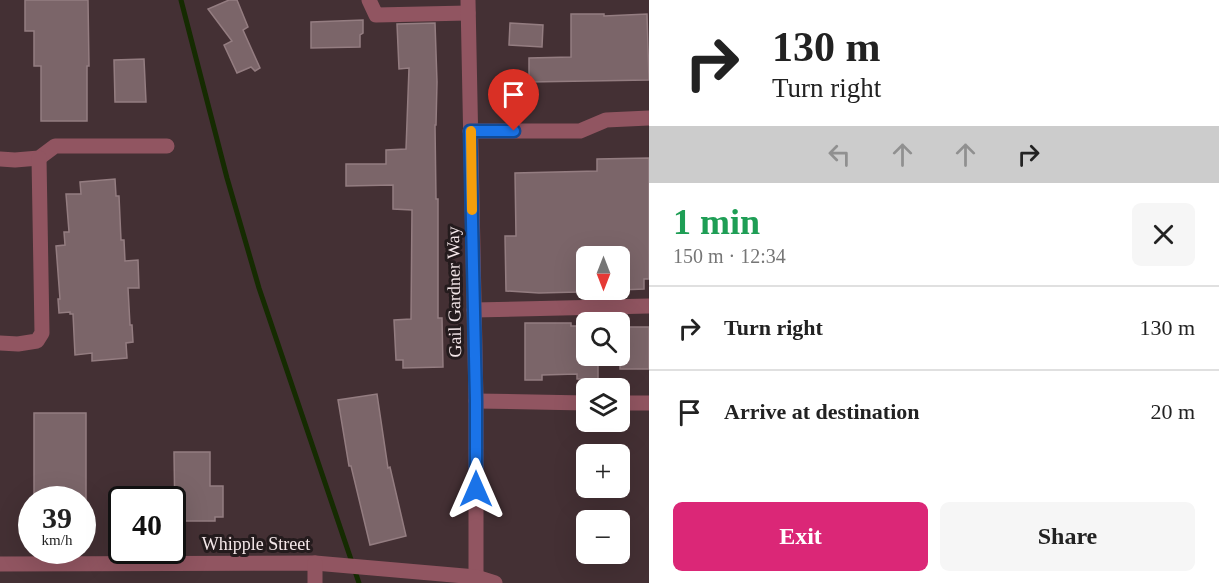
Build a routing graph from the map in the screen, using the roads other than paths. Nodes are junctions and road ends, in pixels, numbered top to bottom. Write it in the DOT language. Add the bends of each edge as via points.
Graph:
graph roads {
  1 [pos="369,0"];
  2 [pos="468,7"];
  3 [pos="649,118"];
  4 [pos="470,131"];
  5 [pos="167,146"];
  6 [pos="39,158"];
  7 [pos="0,159"];
  8 [pos="649,306"];
  9 [pos="474,310"];
  10 [pos="0,343"];
  11 [pos="476,401"];
  12 [pos="576,403"];
  13 [pos="630,403"];
  14 [pos="649,403"];
  15 [pos="315,562"];
  16 [pos="0,564"];
  17 [pos="477,580"];
  18 [pos="315,583"];
  19 [pos="495,583"];
  1 -- 2 [label="street" via="376,15"];
  2 -- 4 [label="street, Gail Gardner Way"];
  3 -- 4 [label="street" via="606,120 580,131"];
  4 -- 9 [label="street, Gail Gardner Way"];
  5 -- 6 [label="street" via="55,146"];
  6 -- 7 [label="street"];
  6 -- 10 [label="street" via="42,333 38,341"];
  8 -- 9 [label="street"];
  9 -- 11 [label="street, Gail Gardner Way"];
  11 -- 12 [label="street"];
  11 -- 17 [label="street, Gail Gardner Way"];
  13 -- 14 [label="street"];
  15 -- 16 [label="street, Whipple Street"];
  15 -- 17 [label="street, Whipple Street"];
  15 -- 18 [label="street"];
  17 -- 19 [label="street, Whipple Street"];
}
